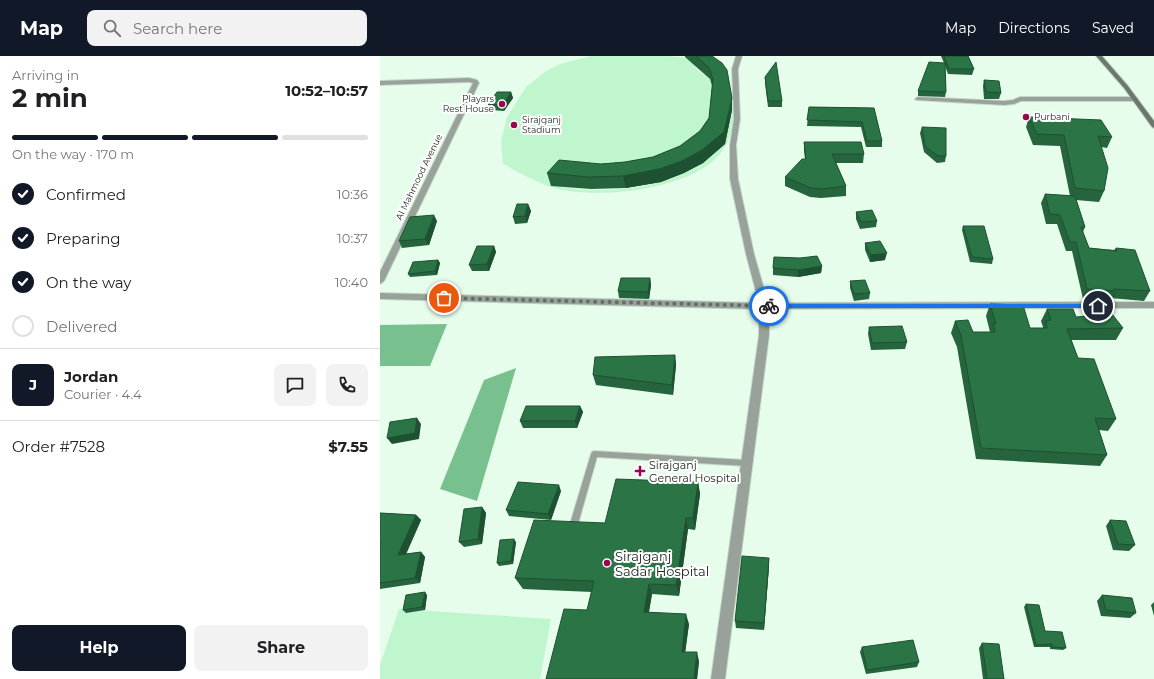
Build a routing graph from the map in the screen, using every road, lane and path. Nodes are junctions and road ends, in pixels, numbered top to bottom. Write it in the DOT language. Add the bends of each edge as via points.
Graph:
graph roads {
  1 [pos="738,56"];
  2 [pos="1099,56"];
  3 [pos="380,83"];
  4 [pos="918,99"];
  5 [pos="1135,99"];
  6 [pos="1154,126"];
  7 [pos="380,281"];
  8 [pos="380,296"];
  9 [pos="1154,305"];
  10 [pos="764,306"];
  11 [pos="746,463"];
  12 [pos="574,524"];
  13 [pos="718,679"];
  1 -- 10 [label="street" via="735,70 737,119 733,144 734,179"];
  2 -- 5 [label="main road"];
  3 -- 7 [label="street, Al Mahmood Avenue" via="469,80 476,83"];
  4 -- 5 [label="street" via="1014,102"];
  5 -- 6 [label="main road"];
  8 -- 10 [label="street"];
  9 -- 10 [label="street"];
  10 -- 11 [label="street" via="764,335"];
  11 -- 12 [label="lane" via="594,454"];
  11 -- 13 [label="street"];
}
